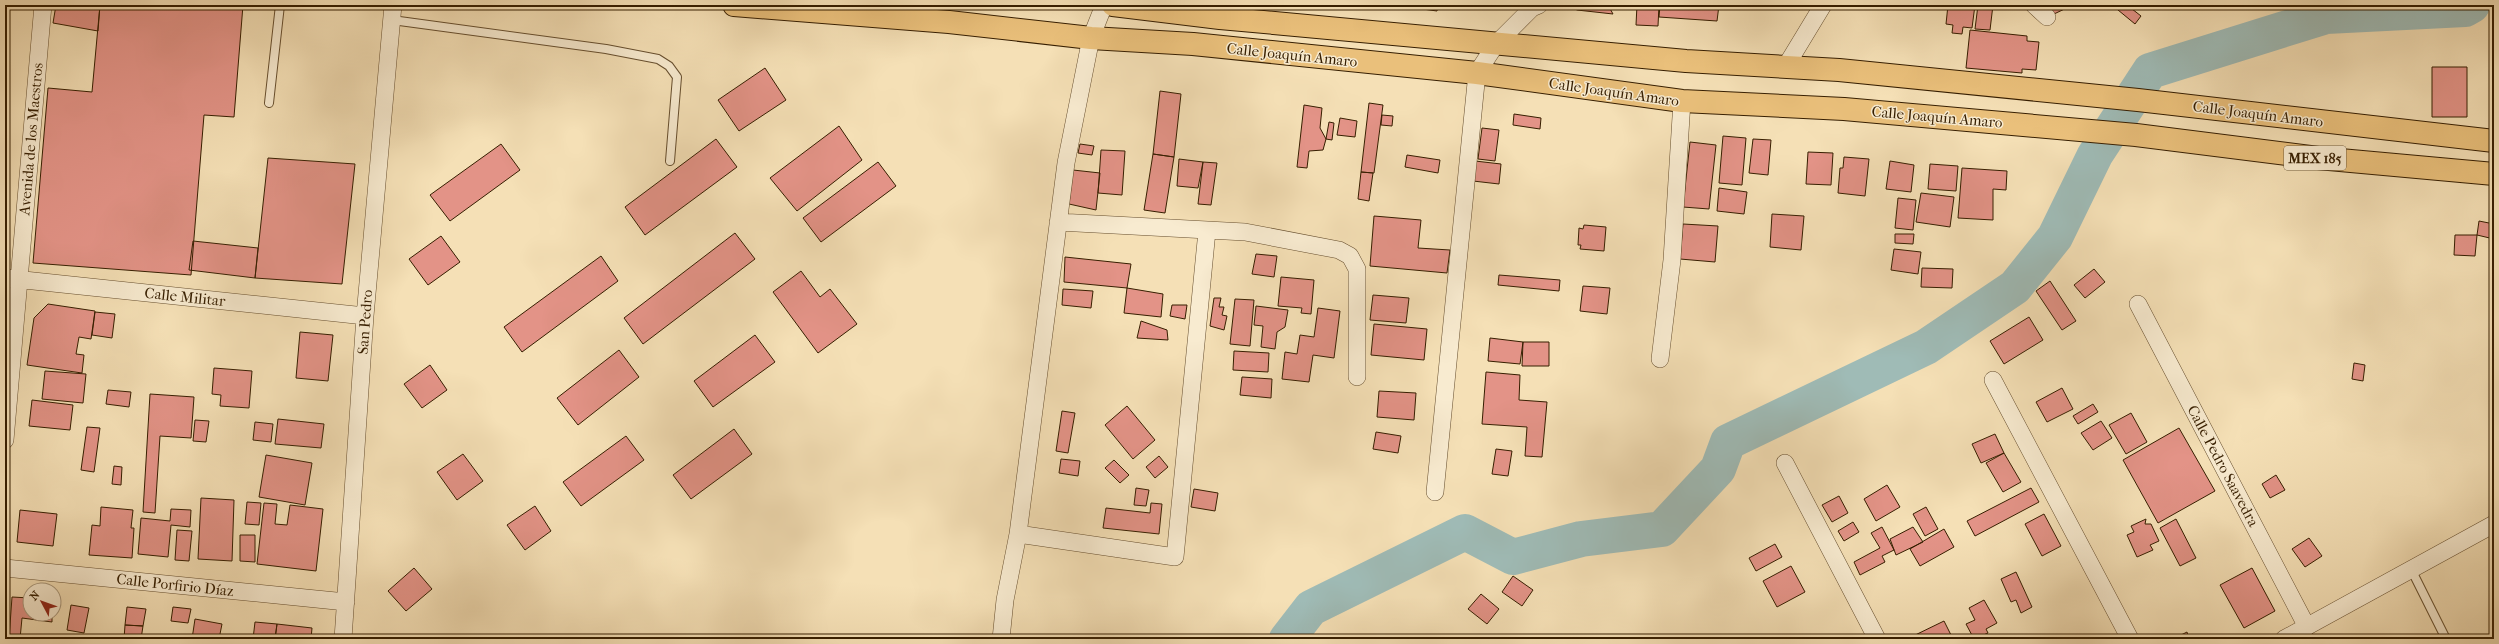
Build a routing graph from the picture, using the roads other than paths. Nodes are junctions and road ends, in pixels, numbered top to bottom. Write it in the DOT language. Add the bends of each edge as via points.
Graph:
graph roads {
  1 [pos="43,5"];
  2 [pos="280,5"];
  3 [pos="734,5"];
  4 [pos="1104,5"];
  5 [pos="1113,5"];
  6 [pos="1538,5"];
  7 [pos="1823,5"];
  8 [pos="2034,5"];
  9 [pos="1163,8"];
  10 [pos="393,13"];
  11 [pos="2047,17"];
  12 [pos="1091,38"];
  13 [pos="1496,44"];
  14 [pos="1786,66"];
  15 [pos="1477,73"];
  16 [pos="1682,102"];
  17 [pos="269,104"];
  18 [pos="2494,141"];
  19 [pos="670,161"];
  20 [pos="2494,174"];
  21 [pos="1058,222"];
  22 [pos="1207,231"];
  23 [pos="12,279"];
  24 [pos="2138,304"];
  25 [pos="365,316"];
  26 [pos="1660,359"];
  27 [pos="1357,377"];
  28 [pos="1993,380"];
  29 [pos="5,440"];
  30 [pos="1785,463"];
  31 [pos="1435,492"];
  32 [pos="2494,524"];
  33 [pos="1018,534"];
  34 [pos="5,568"];
  35 [pos="2411,569"];
  36 [pos="346,602"];
  37 [pos="2307,627"];
  38 [pos="342,639"];
  39 [pos="1001,639"];
  40 [pos="1877,639"];
  41 [pos="2130,639"];
  42 [pos="2284,639"];
  43 [pos="2446,639"];
  1 -- 23 [label="street, Avenida de los Maestros"];
  2 -- 17 [label="lane"];
  3 -- 12 [label="main road, Calle Joaquín Amaro" via="948,22"];
  4 -- 12 [label="street"];
  5 -- 9 [label="main road, Calle Joaquín Amaro"];
  6 -- 13 [label="street"];
  7 -- 14 [label="street"];
  8 -- 11 [label="street"];
  9 -- 13 [label="main road, Calle Joaquín Amaro"];
  10 -- 19 [label="lane" via="658,59 669,66 676,78"];
  10 -- 25 [label="street, San Pedro"];
  12 -- 15 [label="main road, Calle Joaquín Amaro" via="1193,44"];
  12 -- 21 [label="street" via="1066,163"];
  13 -- 14 [label="main road, Calle Joaquín Amaro" via="1686,62"];
  13 -- 15 [label="street"];
  14 -- 18 [label="main road, Calle Joaquín Amaro / MEX 185" via="2138,100"];
  15 -- 16 [label="main road, Calle Joaquín Amaro"];
  15 -- 31 [label="street"];
  16 -- 20 [label="main road, Calle Joaquín Amaro / MEX 185" via="1844,109 2136,135 2318,158"];
  16 -- 26 [label="street" via="1672,260"];
  21 -- 22 [label="street"];
  21 -- 33 [label="street"];
  22 -- 27 [label="street" via="1245,232 1339,250 1350,256 1357,269"];
  22 -- 33 [label="street" via="1174,557"];
  23 -- 25 [label="street, Calle Militar"];
  23 -- 29 [label="street, Avenida de los Maestros"];
  24 -- 37 [label="street, Calle Pedro Saavedra"];
  25 -- 36 [label="street, San Pedro"];
  28 -- 41 [label="street"];
  30 -- 40 [label="street"];
  32 -- 35 [label="street"];
  33 -- 39 [label="street" via="1005,600"];
  34 -- 36 [label="street, Calle Porfirio Díaz"];
  35 -- 37 [label="street"];
  35 -- 43 [label="lane"];
  36 -- 38 [label="street, San Pedro"];
  37 -- 42 [label="street"];
}
